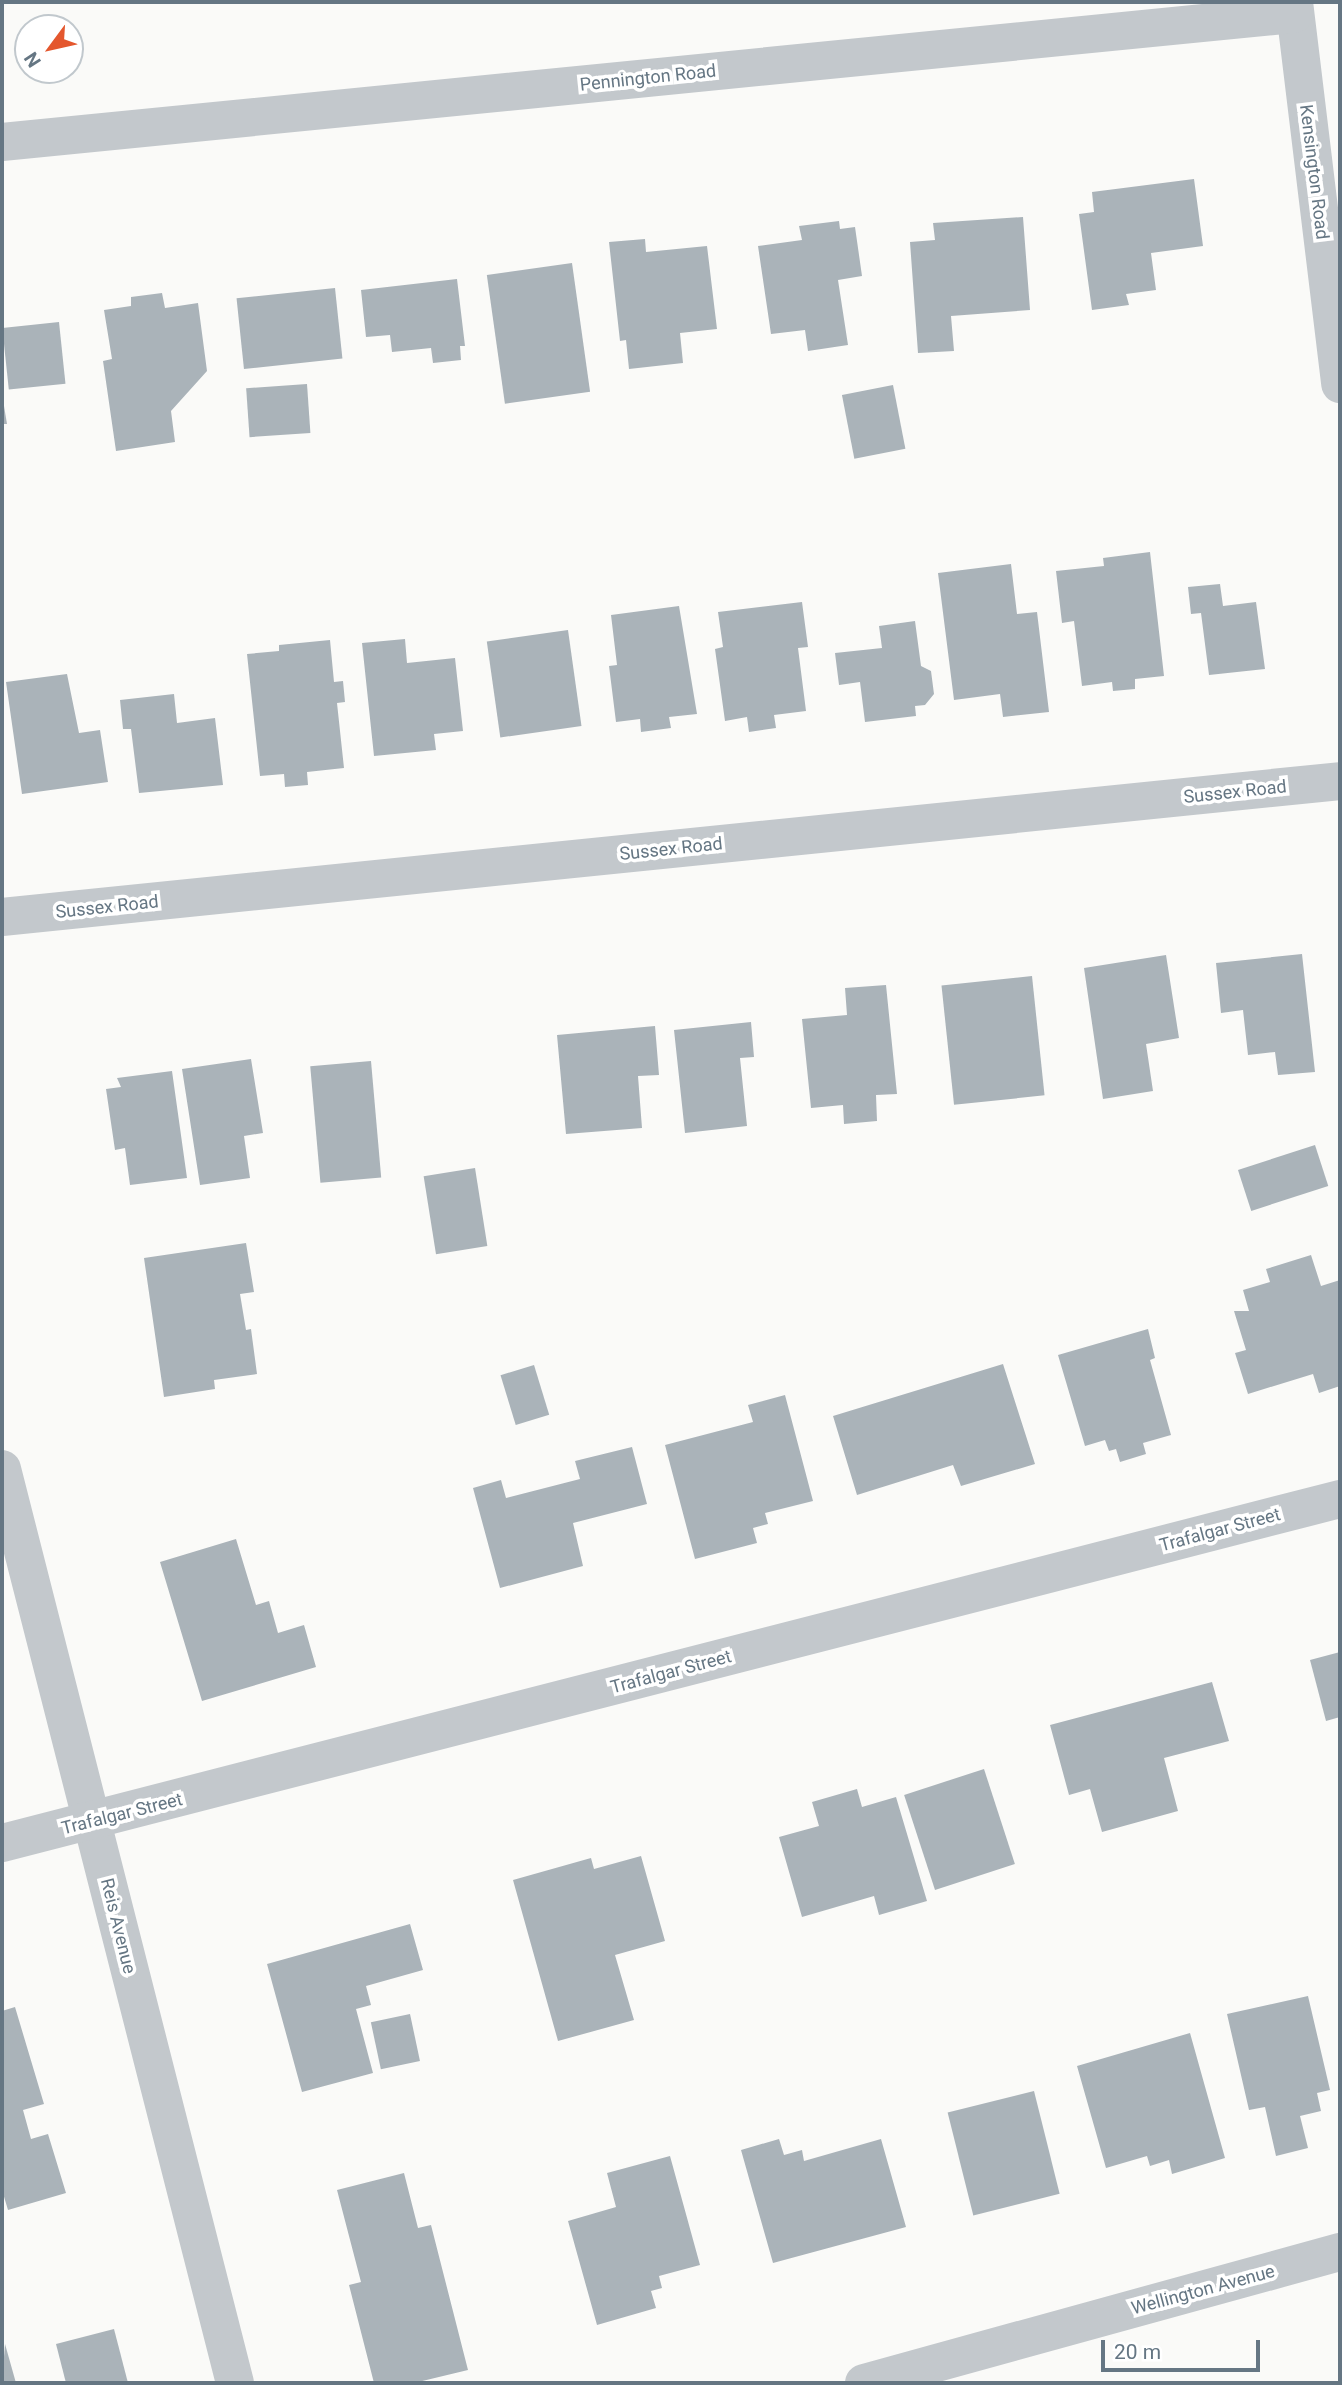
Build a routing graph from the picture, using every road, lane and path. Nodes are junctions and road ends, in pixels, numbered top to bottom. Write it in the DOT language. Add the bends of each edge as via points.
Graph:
graph roads {
  1 [pos="1294,8"];
  2 [pos="2,142"];
  3 [pos="1340,384"];
  4 [pos="1340,781"];
  5 [pos="2,917"];
  6 [pos="2,1469"];
  7 [pos="1340,1499"];
  8 [pos="92,1823"];
  9 [pos="2,1843"];
  10 [pos="1340,2252"];
  11 [pos="235,2383"];
  12 [pos="864,2383"];
  1 -- 2 [label="street, Pennington Road"];
  1 -- 3 [label="street, Kensington Road"];
  4 -- 5 [label="street, Sussex Road"];
  6 -- 8 [label="street, Reis Avenue"];
  7 -- 8 [label="street, Trafalgar Street"];
  8 -- 9 [label="street, Trafalgar Street"];
  8 -- 11 [label="street, Reis Avenue"];
  10 -- 12 [label="street, Wellington Avenue"];
}
